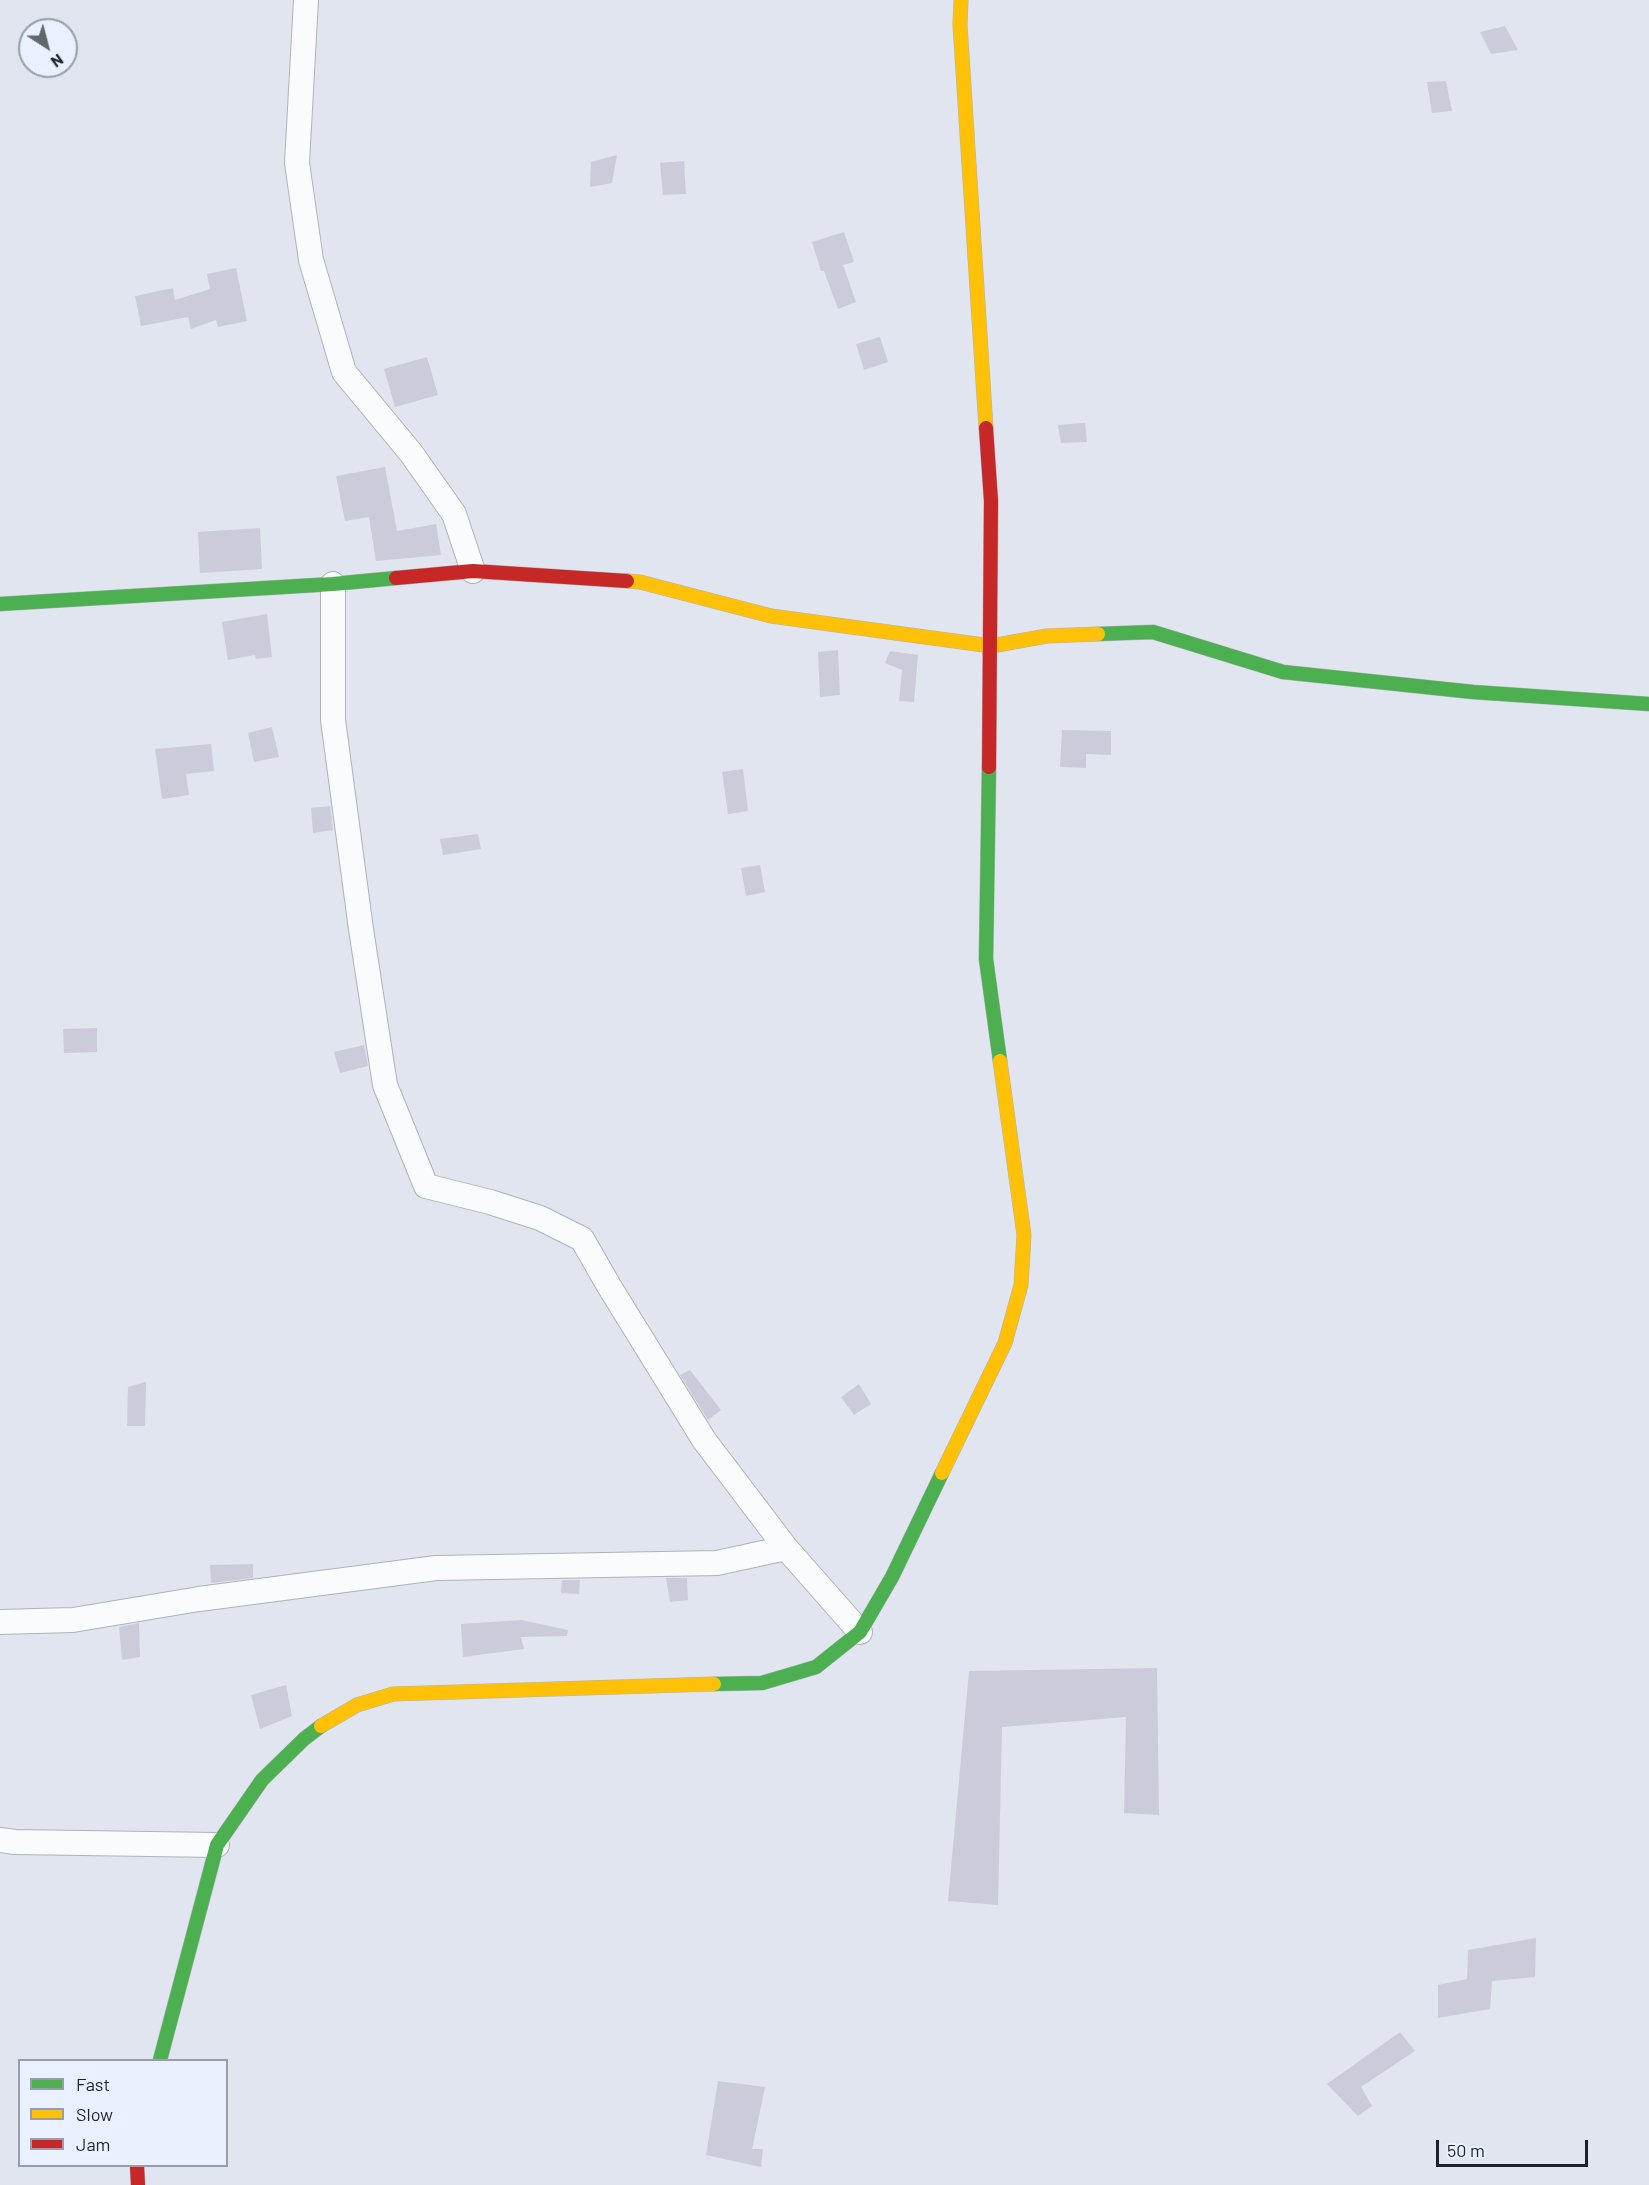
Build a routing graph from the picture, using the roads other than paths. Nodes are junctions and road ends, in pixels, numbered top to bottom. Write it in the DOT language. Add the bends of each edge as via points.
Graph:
graph roads {
  1 [pos="306,0"];
  2 [pos="961,0"];
  3 [pos="473,571"];
  4 [pos="333,584"];
  5 [pos="0,604"];
  6 [pos="991,646"];
  7 [pos="1649,704"];
  8 [pos="786,1548"];
  9 [pos="0,1622"];
  10 [pos="860,1632"];
  11 [pos="0,1840"];
  12 [pos="217,1845"];
  13 [pos="161,2059"];
  14 [pos="137,2167"];
  15 [pos="138,2185"];
  1 -- 3 [label="street" via="297,163 311,260 344,372 411,453 454,514"];
  2 -- 6 [label="main road" via="992,501"];
  3 -- 4 [label="main road"];
  3 -- 6 [label="main road" via="640,582 771,616"];
  4 -- 5 [label="main road"];
  4 -- 8 [label="street" via="333,720 362,940 385,1085 426,1186 540,1218 582,1239 705,1440"];
  6 -- 7 [label="main road" via="1047,636 1154,632 1283,672 1473,692"];
  6 -- 10 [label="main road" via="986,959 1024,1235 1021,1285 1005,1343 892,1577"];
  8 -- 9 [label="street" via="717,1563 435,1568 73,1620"];
  8 -- 10 [label="street"];
  10 -- 12 [label="main road" via="816,1667 762,1683 393,1694 357,1705 304,1739 262,1780"];
  11 -- 12 [label="street"];
  12 -- 13 [label="main road"];
  14 -- 15 [label="main road"];
}
